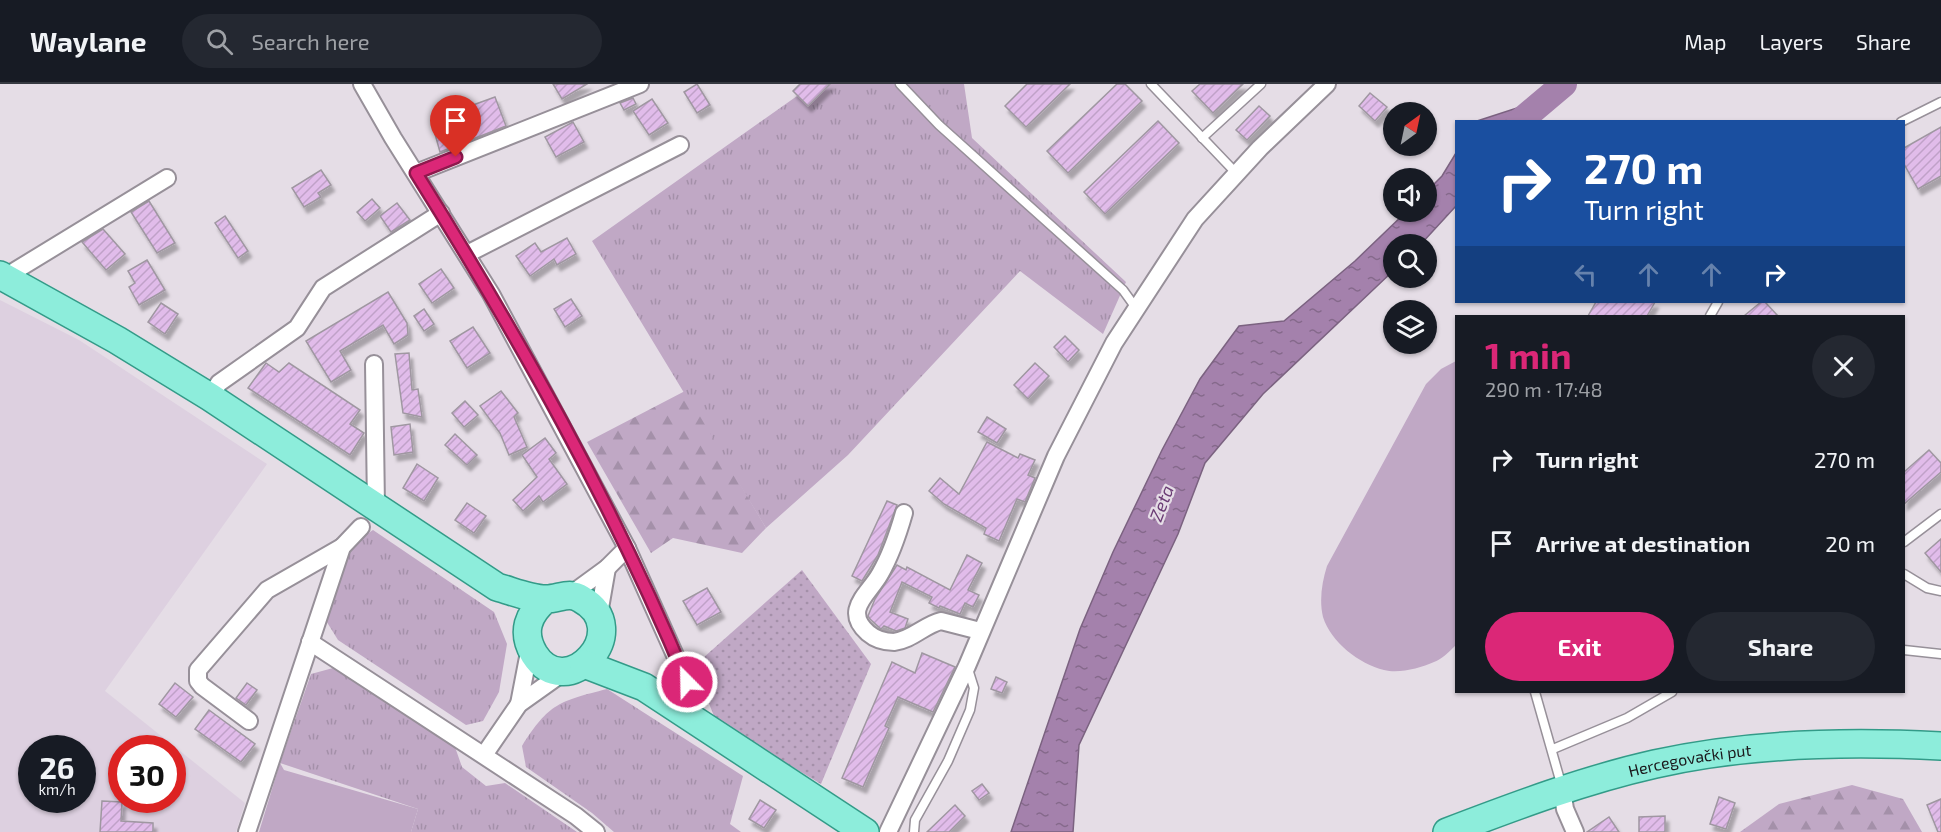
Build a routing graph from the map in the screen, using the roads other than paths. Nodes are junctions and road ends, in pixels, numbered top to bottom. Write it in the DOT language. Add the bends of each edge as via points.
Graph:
graph roads {
  1 [pos="362,84"];
  2 [pos="640,84"];
  3 [pos="900,84"];
  4 [pos="1151,84"];
  5 [pos="1261,84"];
  6 [pos="1327,84"];
  7 [pos="1941,102"];
  8 [pos="1905,120"];
  9 [pos="1202,138"];
  10 [pos="680,145"];
  11 [pos="416,173"];
  12 [pos="1237,174"];
  13 [pos="167,177"];
  14 [pos="441,213"];
  15 [pos="467,254"];
  16 [pos="2,276"];
  17 [pos="1136,308"];
  18 [pos="374,364"];
  19 [pos="210,397"];
  20 [pos="904,513"];
  21 [pos="1941,514"];
  22 [pos="368,517"];
  23 [pos="1905,541"];
  24 [pos="342,547"];
  25 [pos="627,548"];
  26 [pos="607,568"];
  27 [pos="1905,575"];
  28 [pos="497,587"];
  29 [pos="1941,591"];
  30 [pos="558,597"];
  31 [pos="599,627"];
  32 [pos="980,631"];
  33 [pos="528,637"];
  34 [pos="310,642"];
  35 [pos="1905,650"];
  36 [pos="1941,654"];
  37 [pos="967,666"];
  38 [pos="574,668"];
  39 [pos="687,682"];
  40 [pos="644,687"];
  41 [pos="1535,693"];
  42 [pos="1670,693"];
  43 [pos="519,704"];
  44 [pos="249,721"];
  45 [pos="1941,746"];
  46 [pos="1553,749"];
  47 [pos="484,755"];
  48 [pos="1562,790"];
  49 [pos="247,832"];
  50 [pos="596,832"];
  51 [pos="865,832"];
  52 [pos="888,832"];
  53 [pos="914,832"];
  54 [pos="1447,832"];
  55 [pos="1575,832"];
  1 -- 11 [label="street"];
  2 -- 11 [label="street"];
  3 -- 17 [label="lane" via="1122,290"];
  4 -- 9 [label="lane"];
  5 -- 9 [label="lane"];
  6 -- 12 [label="street"];
  7 -- 8 [label="lane"];
  9 -- 12 [label="lane"];
  10 -- 15 [label="street"];
  11 -- 14 [label="street"];
  12 -- 17 [label="street" via="1195,219"];
  13 -- 16 [label="street"];
  14 -- 15 [label="street"];
  14 -- 19 [label="street" via="323,288 297,328 219,383"];
  15 -- 25 [label="street"];
  16 -- 19 [label="main road"];
  17 -- 32 [label="street" via="1056,456"];
  18 -- 22 [label="street"];
  19 -- 22 [label="main road"];
  20 -- 32 [label="street" via="880,576 864,594 857,611 862,628 887,642 910,637 941,621"];
  21 -- 23 [label="lane"];
  22 -- 24 [label="street"];
  22 -- 28 [label="main road"];
  24 -- 34 [label="street"];
  24 -- 44 [label="street" via="267,590 198,670 202,687"];
  25 -- 26 [label="street"];
  25 -- 39 [label="street"];
  26 -- 30 [label="street"];
  26 -- 31 [label="street"];
  27 -- 29 [label="lane" via="1927,588"];
  28 -- 30 [label="main road"];
  28 -- 33 [label="main road"];
  30 -- 31 [label="main road" via="580,598"];
  30 -- 33 [label="main road" via="536,607"];
  31 -- 38 [label="main road" via="596,651"];
  31 -- 40 [label="main road"];
  32 -- 37 [label="street"];
  33 -- 38 [label="main road" via="547,668"];
  33 -- 43 [label="street"];
  34 -- 47 [label="street"];
  34 -- 49 [label="street"];
  35 -- 36 [label="lane"];
  37 -- 52 [label="street"];
  37 -- 53 [label="lane" via="974,688 970,710 948,761 915,820"];
  38 -- 40 [label="main road"];
  38 -- 43 [label="street"];
  40 -- 51 [label="main road"];
  41 -- 46 [label="lane"];
  42 -- 46 [label="lane" via="1627,718"];
  43 -- 47 [label="street"];
  45 -- 48 [label="main road, Hercegovački put" via="1807,746 1711,755 1654,764"];
  46 -- 48 [label="lane"];
  47 -- 50 [label="street"];
  48 -- 54 [label="main road, Hercegovački put"];
  48 -- 55 [label="street"];
}
